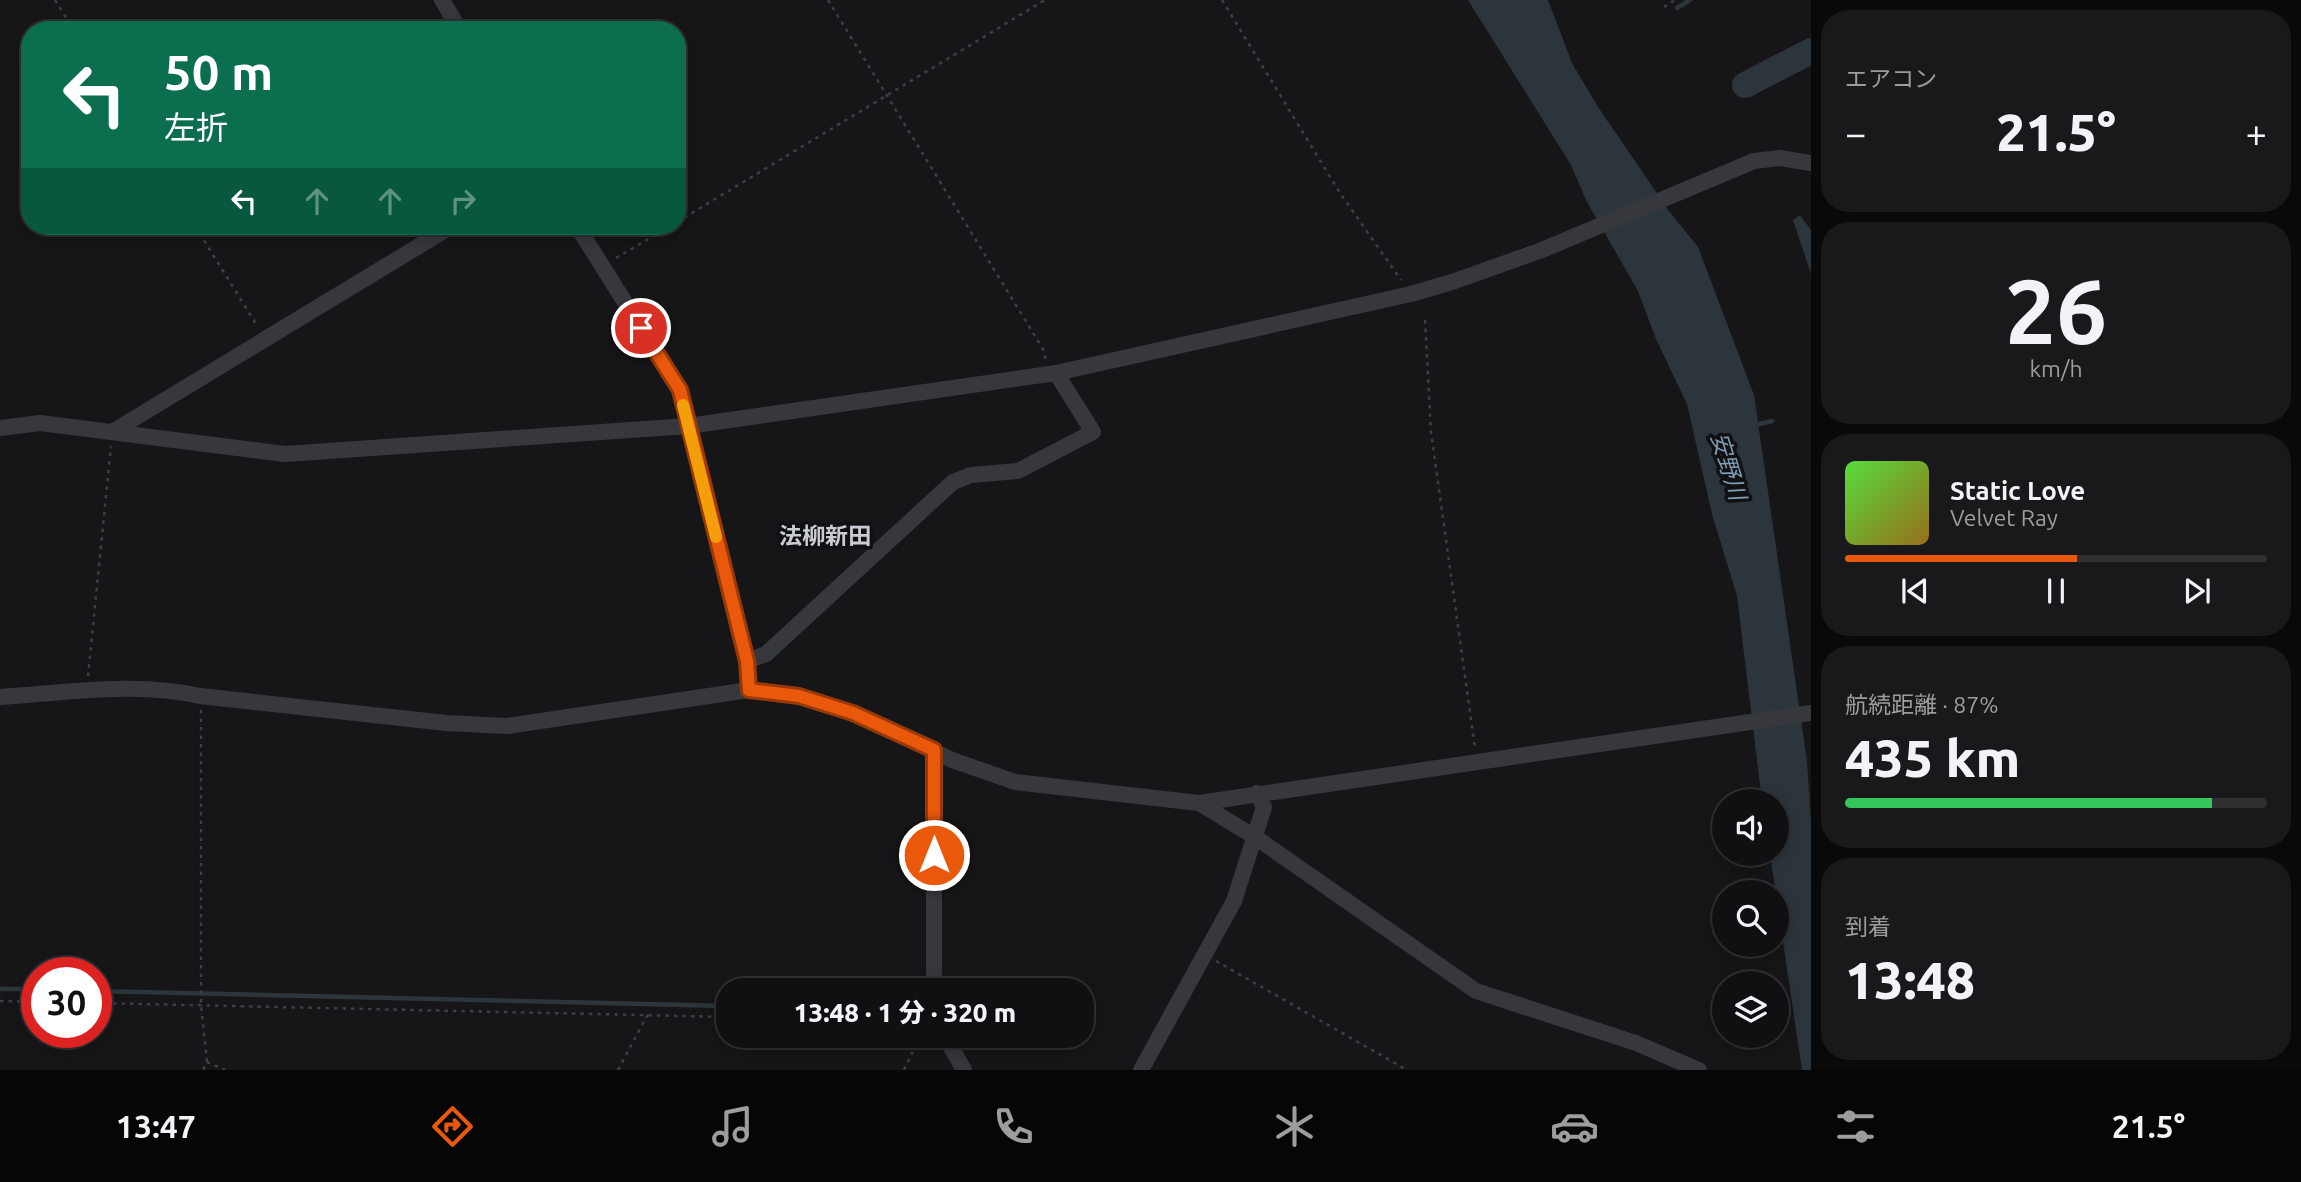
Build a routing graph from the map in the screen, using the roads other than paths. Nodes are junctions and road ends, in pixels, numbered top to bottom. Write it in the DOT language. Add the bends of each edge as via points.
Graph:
graph roads {
  1 [pos="442,0"];
  2 [pos="455,21"];
  3 [pos="1811,163"];
  4 [pos="437,235"];
  5 [pos="583,235"];
  6 [pos="1053,373"];
  7 [pos="688,426"];
  8 [pos="0,428"];
  9 [pos="113,432"];
  10 [pos="747,661"];
  11 [pos="749,690"];
  12 [pos="0,697"];
  13 [pos="1811,713"];
  14 [pos="934,750"];
  15 [pos="1257,793"];
  16 [pos="1199,803"];
  17 [pos="1255,837"];
  18 [pos="934,978"];
  19 [pos="952,1048"];
  20 [pos="964,1070"];
  21 [pos="1141,1070"];
  22 [pos="1699,1070"];
  1 -- 2 [label="street"];
  3 -- 6 [label="street" via="1780,158 1754,161 1553,244 1411,294"];
  4 -- 9 [label="street"];
  5 -- 7 [label="street" via="680,390"];
  6 -- 7 [label="street"];
  6 -- 10 [label="street" via="1093,432 1018,471 971,475 953,482 766,654"];
  7 -- 9 [label="street" via="285,454"];
  7 -- 10 [label="street"];
  8 -- 9 [label="street" via="40,423"];
  10 -- 11 [label="street"];
  11 -- 12 [label="street" via="507,726 176,691"];
  11 -- 14 [label="street" via="799,696 853,713"];
  13 -- 15 [label="street"];
  14 -- 16 [label="street" via="1016,782"];
  14 -- 18 [label="street"];
  15 -- 16 [label="street"];
  15 -- 17 [label="street" via="1264,807"];
  16 -- 17 [label="street"];
  17 -- 21 [label="street" via="1234,901"];
  17 -- 22 [label="street" via="1476,991 1636,1043"];
  19 -- 20 [label="street"];
}
